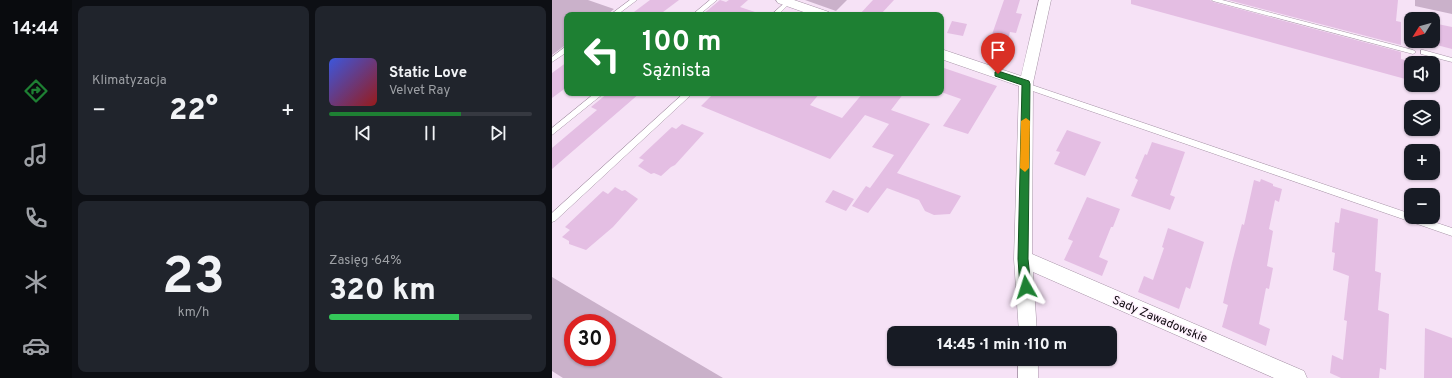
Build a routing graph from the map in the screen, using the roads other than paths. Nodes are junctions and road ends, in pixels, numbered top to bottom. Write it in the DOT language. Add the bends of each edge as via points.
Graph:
graph roads {
  1 [pos="634,0"];
  2 [pos="714,0"];
  3 [pos="1045,0"];
  4 [pos="1215,0"];
  5 [pos="785,1"];
  6 [pos="617,12"];
  7 [pos="699,12"];
  8 [pos="776,12"];
  9 [pos="816,12"];
  10 [pos="564,51"];
  11 [pos="1412,52"];
  12 [pos="1423,52"];
  13 [pos="944,55"];
  14 [pos="552,60"];
  15 [pos="1452,60"];
  16 [pos="1026,85"];
  17 [pos="596,96"];
  18 [pos="686,96"];
  19 [pos="552,132"];
  20 [pos="552,218"];
  21 [pos="1452,232"];
  22 [pos="1023,259"];
  23 [pos="1028,326"];
  24 [pos="1028,366"];
  25 [pos="1028,378"];
  26 [pos="1297,378"];
  1 -- 6 [label="lane"];
  2 -- 7 [label="lane"];
  3 -- 16 [label="street"];
  4 -- 11 [label="lane"];
  5 -- 8 [label="lane"];
  5 -- 9 [label="street"];
  10 -- 14 [label="lane"];
  12 -- 15 [label="lane"];
  13 -- 16 [label="street"];
  16 -- 21 [label="lane"];
  16 -- 22 [label="street"];
  17 -- 19 [label="lane"];
  18 -- 20 [label="lane"];
  22 -- 23 [label="street"];
  22 -- 26 [label="street, Sady Zawadowskie"];
  24 -- 25 [label="street"];
}
